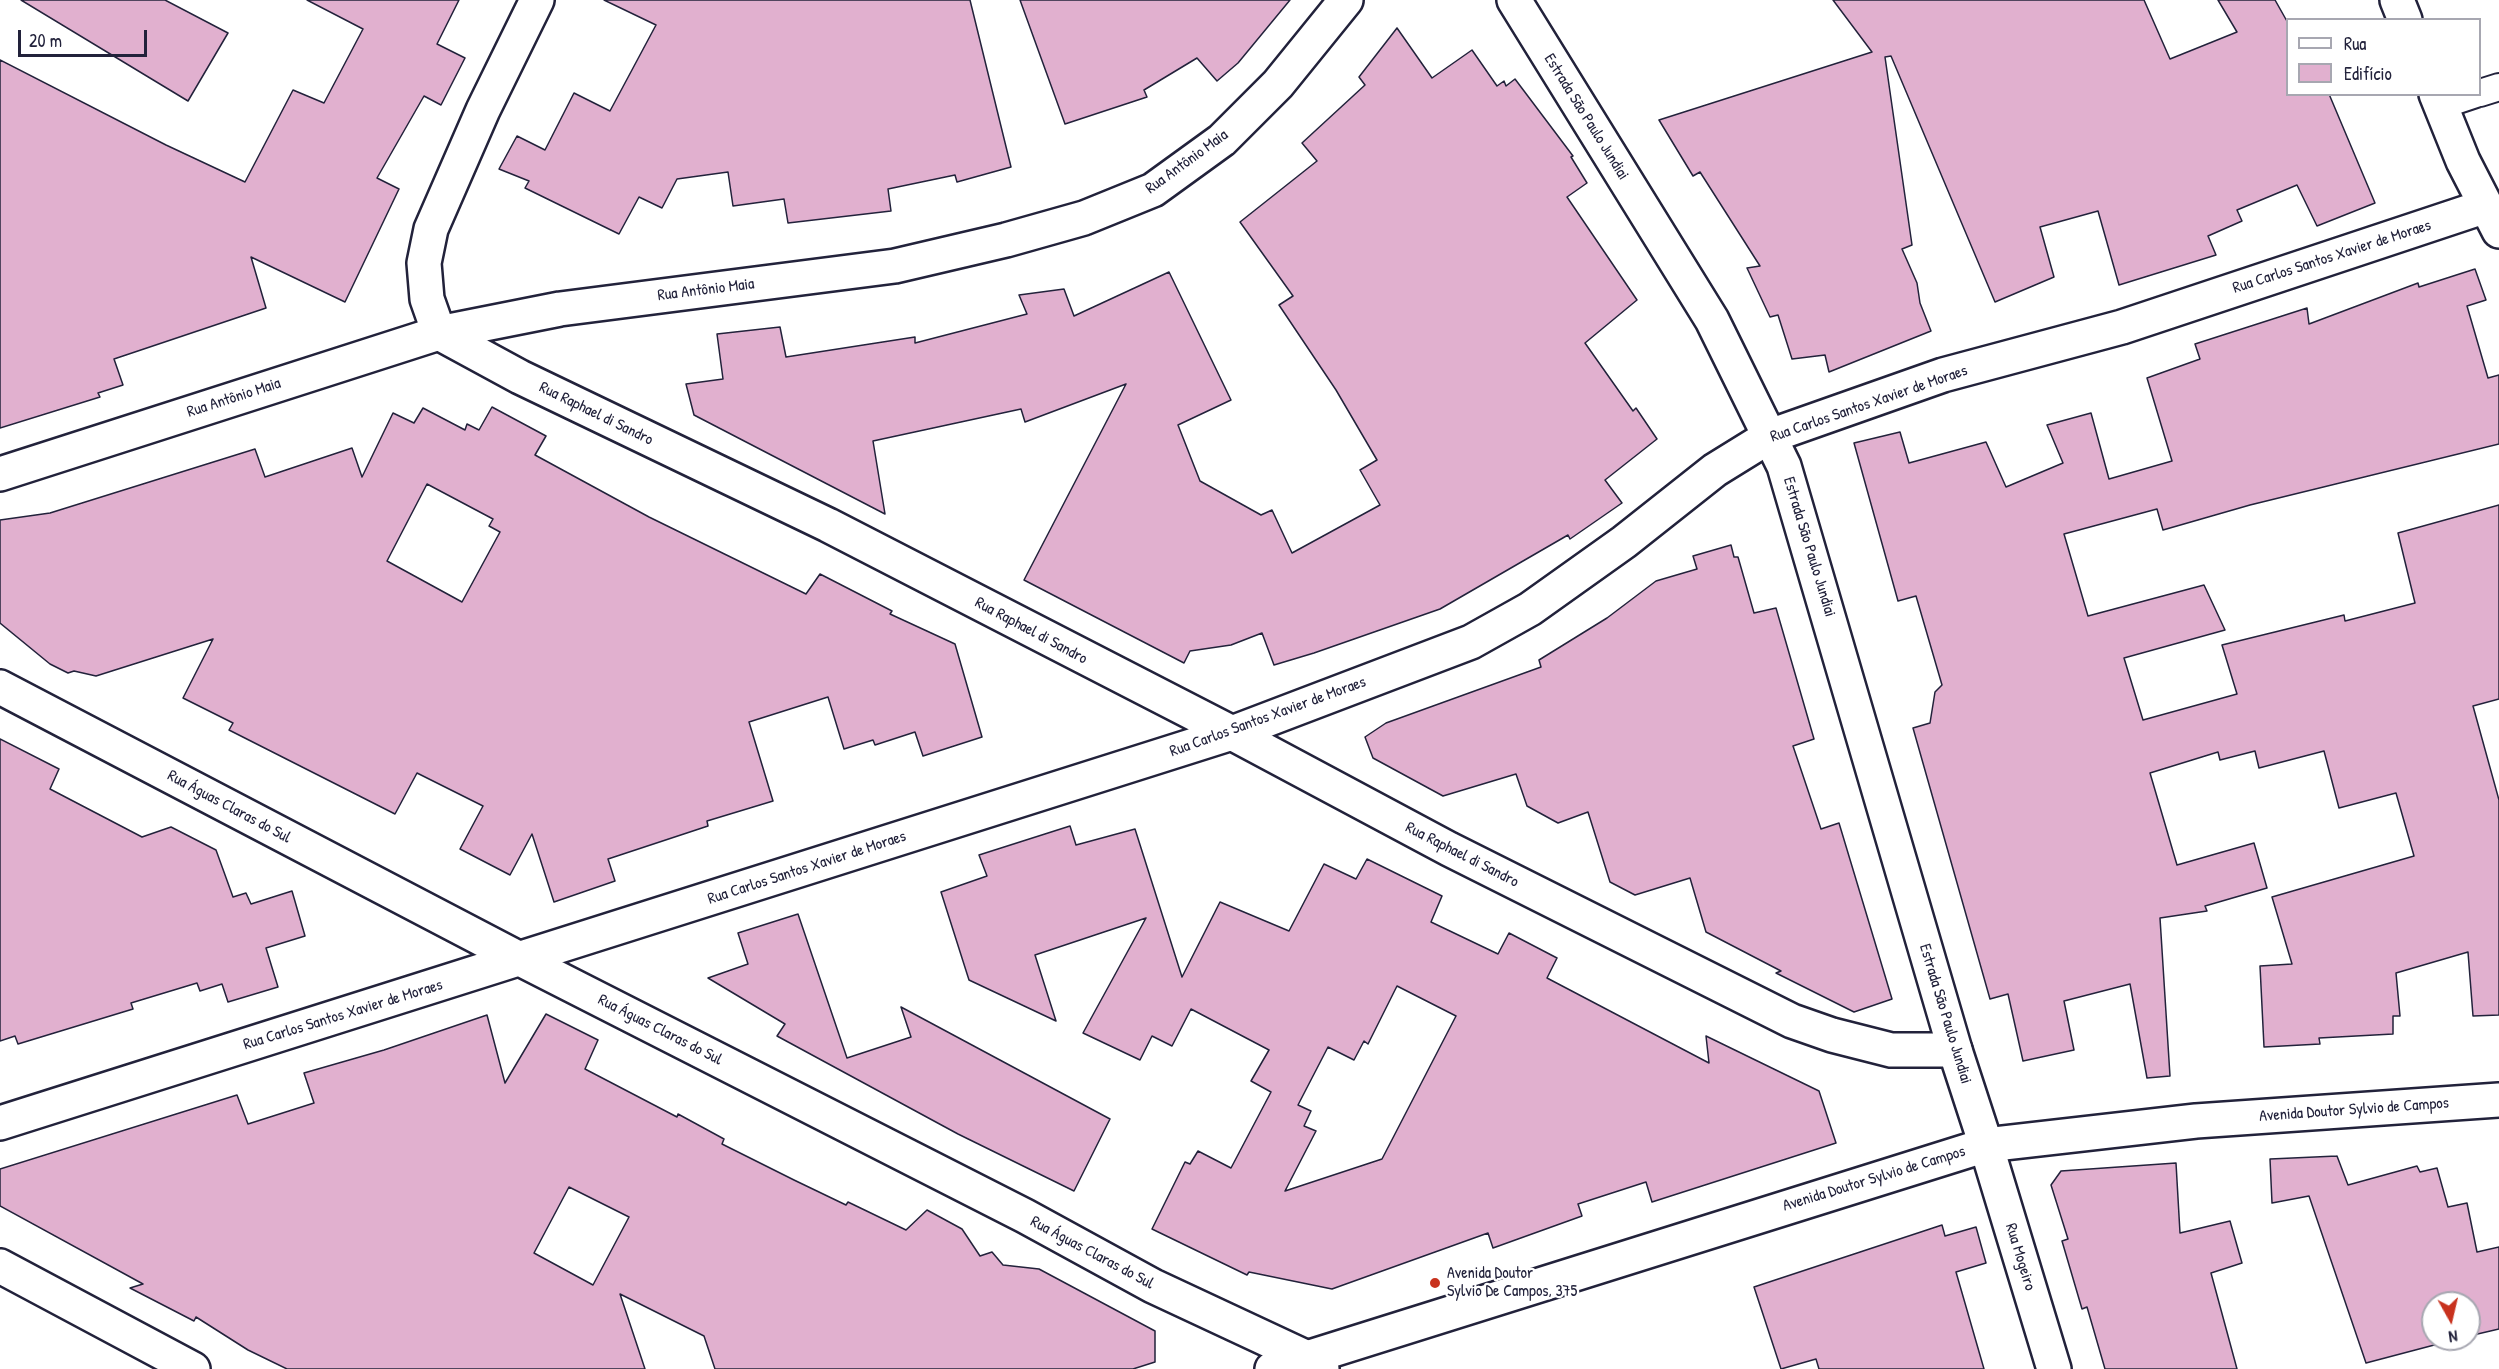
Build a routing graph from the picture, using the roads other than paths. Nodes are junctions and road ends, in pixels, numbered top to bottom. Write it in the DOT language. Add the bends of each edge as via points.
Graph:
graph roads {
  1 [pos="537,0"];
  2 [pos="1346,0"];
  3 [pos="1514,0"];
  4 [pos="2397,0"];
  5 [pos="2404,18"];
  6 [pos="2499,87"];
  7 [pos="2481,93"];
  8 [pos="2465,96"];
  9 [pos="2438,100"];
  10 [pos="2492,219"];
  11 [pos="438,333"];
  12 [pos="1770,436"];
  13 [pos="0,474"];
  14 [pos="0,687"];
  15 [pos="1232,733"];
  16 [pos="518,958"];
  17 [pos="1955,1050"];
  18 [pos="2499,1100"];
  19 [pos="0,1123"];
  20 [pos="1986,1145"];
  21 [pos="0,1266"];
  22 [pos="1313,1363"];
  23 [pos="193,1369"];
  24 [pos="1272,1369"];
  25 [pos="2054,1369"];
  1 -- 11 [label="street" via="431,229 424,263 427,299"];
  2 -- 11 [label="street, Rua Antônio Maia" via="1278,84 1222,140 1153,190 1084,218 895,266 560,309"];
  3 -- 12 [label="street, Estrada São Paulo Jundiai" via="1712,320"];
  4 -- 5 [label="street"];
  6 -- 7 [label="lane"];
  8 -- 9 [label="lane"];
  9 -- 10 [label="street"];
  10 -- 12 [label="street, Rua Carlos Santos Xavier de Moraes" via="1944,375"];
  11 -- 13 [label="street, Rua Antônio Maia"];
  11 -- 15 [label="street, Rua Raphael di Sandro" via="530,382 828,525"];
  12 -- 15 [label="street, Rua Carlos Santos Xavier de Moraes" via="1715,470 1530,609 1471,642"];
  12 -- 17 [label="street, Estrada São Paulo Jundiai" via="1799,513"];
  14 -- 16 [label="street, Rua Águas Claras do Sul"];
  15 -- 16 [label="street, Rua Carlos Santos Xavier de Moraes"];
  15 -- 17 [label="street, Rua Raphael di Sandro" via="1449,849 1792,1021 1891,1050"];
  16 -- 19 [label="street, Rua Carlos Santos Xavier de Moraes"];
  16 -- 22 [label="street, Rua Águas Claras do Sul" via="1025,1216 1153,1286"];
  17 -- 20 [label="street, Estrada São Paulo Jundiai"];
  18 -- 20 [label="street, Avenida Doutor Sylvio de Campos" via="2196,1121"];
  20 -- 22 [label="street, Avenida Doutor Sylvio de Campos"];
  20 -- 25 [label="street, Rua Mogeiro"];
  21 -- 23 [label="street"];
  22 -- 24 [label="street, Avenida Doutor Sylvio de Campos"];
}
